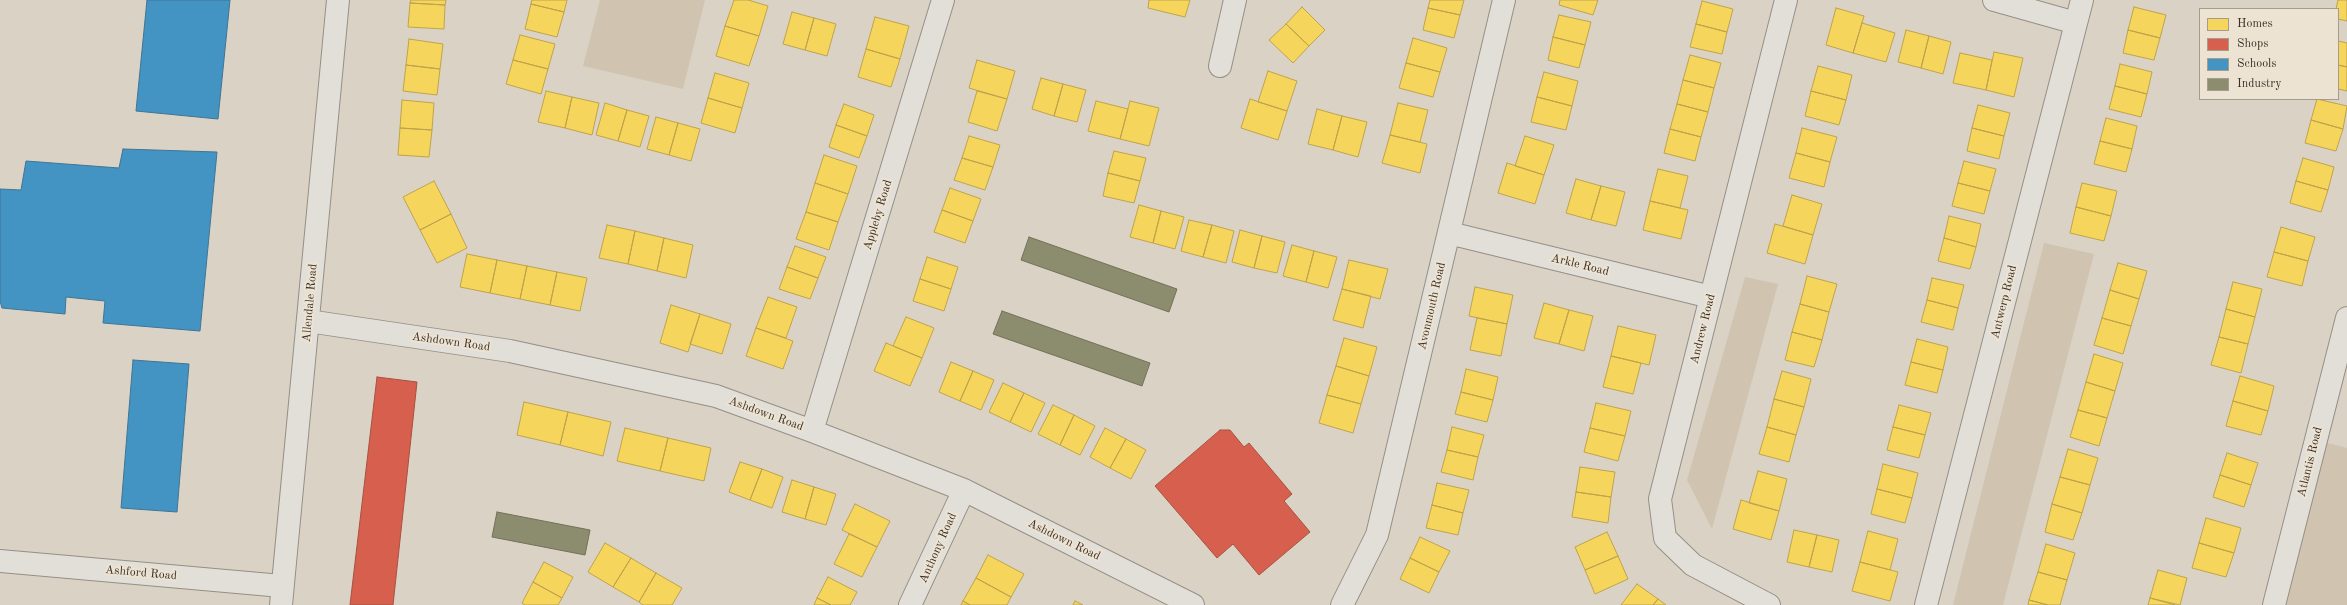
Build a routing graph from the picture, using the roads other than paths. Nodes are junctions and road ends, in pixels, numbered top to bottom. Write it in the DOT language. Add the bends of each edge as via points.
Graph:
graph roads {
  1 [pos="338,0"];
  2 [pos="943,0"];
  3 [pos="1235,0"];
  4 [pos="1504,0"];
  5 [pos="1786,0"];
  6 [pos="1994,0"];
  7 [pos="2082,0"];
  8 [pos="2076,23"];
  9 [pos="1220,66"];
  10 [pos="1449,234"];
  11 [pos="1710,297"];
  12 [pos="2347,318"];
  13 [pos="308,321"];
  14 [pos="812,430"];
  15 [pos="964,490"];
  16 [pos="0,561"];
  17 [pos="281,595"];
  18 [pos="1183,602"];
  19 [pos="910,605"];
  20 [pos="1342,605"];
  21 [pos="1769,605"];
  22 [pos="1926,605"];
  23 [pos="2274,605"];
  1 -- 13 [label="street, Allendale Road"];
  2 -- 14 [label="street, Appleby Road"];
  3 -- 9 [label="street"];
  4 -- 10 [label="street, Avonmouth Road"];
  5 -- 11 [label="street, Andrew Road"];
  6 -- 8 [label="street"];
  7 -- 8 [label="street, Antwerp Road"];
  8 -- 22 [label="street, Antwerp Road"];
  10 -- 11 [label="street, Arkle Road"];
  10 -- 20 [label="street, Avonmouth Road" via="1377,535"];
  11 -- 21 [label="street, Andrew Road" via="1660,499 1665,538 1693,565"];
  12 -- 23 [label="street, Atlantis Road"];
  13 -- 14 [label="street, Ashdown Road" via="510,351 716,396"];
  13 -- 17 [label="street, Allendale Road"];
  14 -- 15 [label="street, Ashdown Road"];
  15 -- 18 [label="street, Ashdown Road"];
  15 -- 19 [label="street, Anthony Road"];
  16 -- 17 [label="street, Ashford Road"];
}
